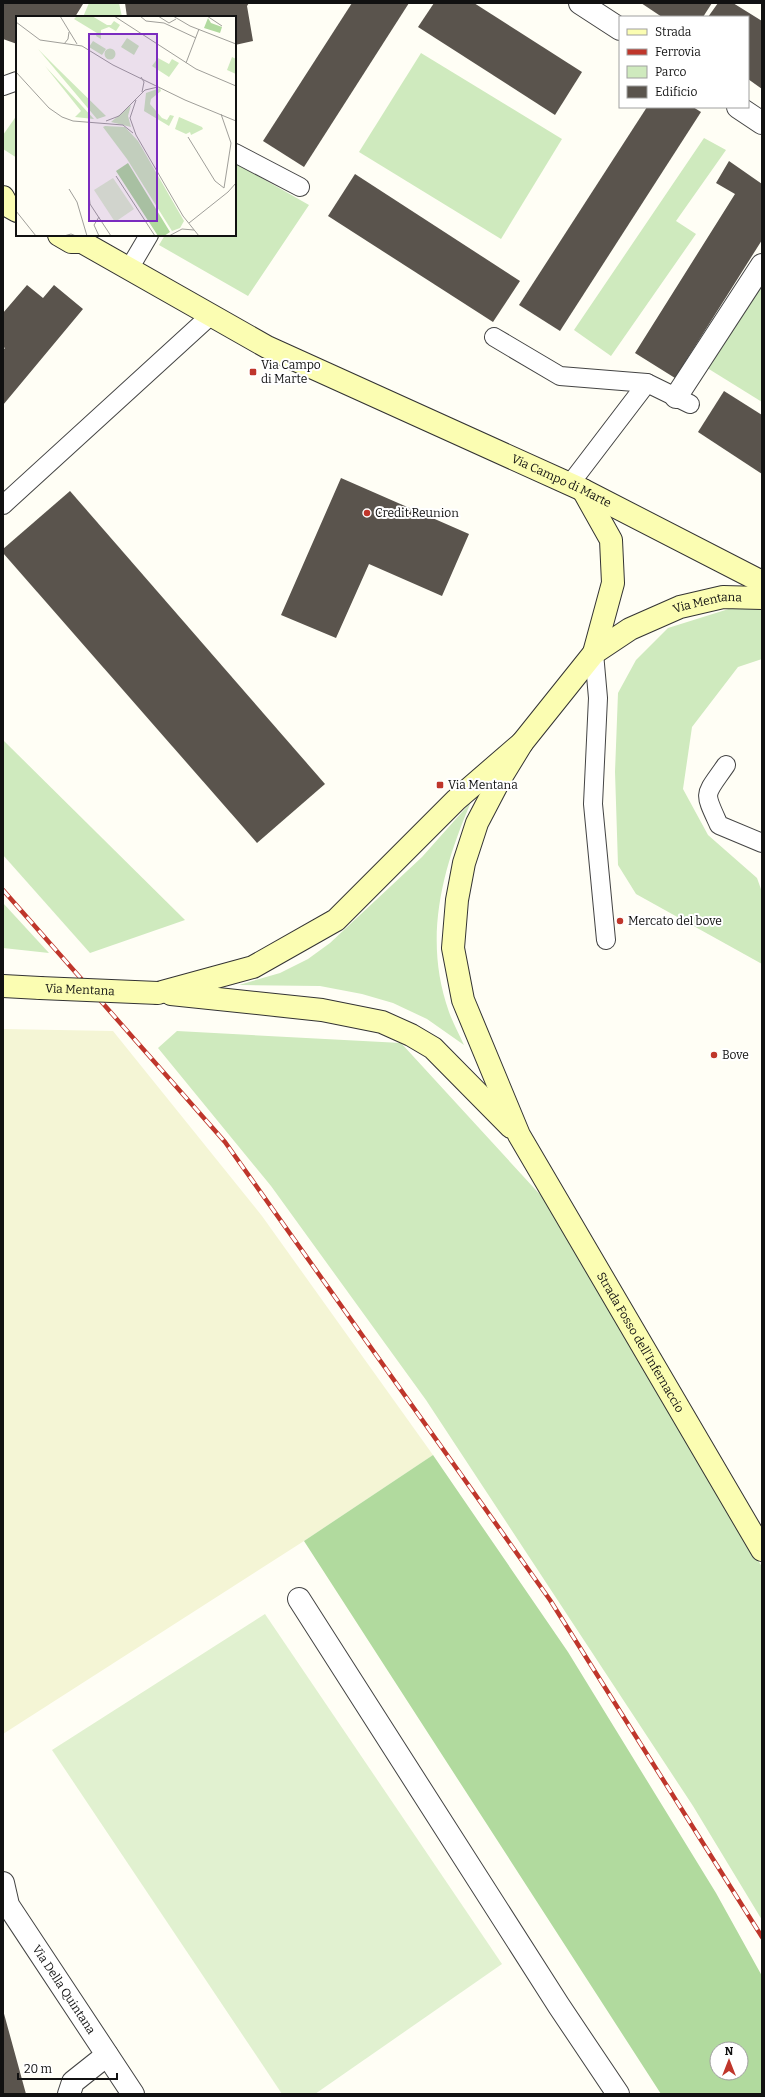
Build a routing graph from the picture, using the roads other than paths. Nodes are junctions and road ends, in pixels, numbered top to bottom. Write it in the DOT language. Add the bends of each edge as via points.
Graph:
graph roads {
  1 [pos="580,3"];
  2 [pos="619,28"];
  3 [pos="16,81"];
  4 [pos="3,86"];
  5 [pos="740,108"];
  6 [pos="762,122"];
  7 [pos="236,154"];
  8 [pos="300,187"];
  9 [pos="3,196"];
  10 [pos="16,197"];
  11 [pos="16,210"];
  12 [pos="60,236"];
  13 [pos="148,236"];
  14 [pos="79,239"];
  15 [pos="762,265"];
  16 [pos="130,269"];
  17 [pos="210,316"];
  18 [pos="494,337"];
  19 [pos="647,383"];
  20 [pos="683,401"];
  21 [pos="576,487"];
  22 [pos="3,505"];
  23 [pos="762,582"];
  24 [pos="762,598"];
  25 [pos="594,653"];
  26 [pos="522,743"];
  27 [pos="726,765"];
  28 [pos="762,843"];
  29 [pos="606,940"];
  30 [pos="3,986"];
  31 [pos="158,993"];
  32 [pos="519,1135"];
  33 [pos="762,1550"];
  34 [pos="300,1599"];
  35 [pos="3,1882"];
  36 [pos="107,2055"];
  37 [pos="69,2094"];
  38 [pos="133,2094"];
  39 [pos="618,2094"];
  1 -- 2 [label="street"];
  3 -- 4 [label="lane"];
  5 -- 6 [label="street"];
  7 -- 8 [label="lane"];
  9 -- 10 [label="main road"];
  9 -- 11 [label="main road" via="8,206"];
  12 -- 14 [label="main road, Via Campo di Marte" via="71,242"];
  13 -- 16 [label="lane"];
  14 -- 16 [label="main road, Via Campo di Marte"];
  15 -- 20 [label="street"];
  16 -- 17 [label="main road, Via Campo di Marte"];
  17 -- 21 [label="main road, Via Campo di Marte" via="266,347"];
  17 -- 22 [label="lane"];
  18 -- 19 [label="lane" via="560,376"];
  19 -- 20 [label="lane"];
  19 -- 21 [label="lane"];
  21 -- 23 [label="main road, Via Campo di Marte"];
  21 -- 25 [label="main road, Via Mentana" via="611,540 613,583"];
  24 -- 25 [label="main road, Via Mentana" via="723,597 680,607 630,628"];
  25 -- 26 [label="main road, Via Mentana"];
  25 -- 29 [label="lane" via="598,698 593,804"];
  26 -- 31 [label="main road, Via Mentana" via="456,800 336,920 253,967"];
  26 -- 32 [label="main road" via="477,823 464,863 457,900 453,948 464,1000"];
  27 -- 28 [label="lane" via="707,792 707,799 719,825"];
  30 -- 31 [label="main road, Via Mentana, bridge"];
  31 -- 32 [label="main road, Via Mentana" via="322,1010 382,1022 432,1048"];
  32 -- 33 [label="main road, Strada Fosso dell'Infernaccio"];
  34 -- 39 [label="street" via="555,2000"];
  35 -- 36 [label="street, Via Della Quintana" via="8,1905"];
  36 -- 37 [label="street" via="73,2082"];
  36 -- 38 [label="street, Via Della Quintana"];
}
